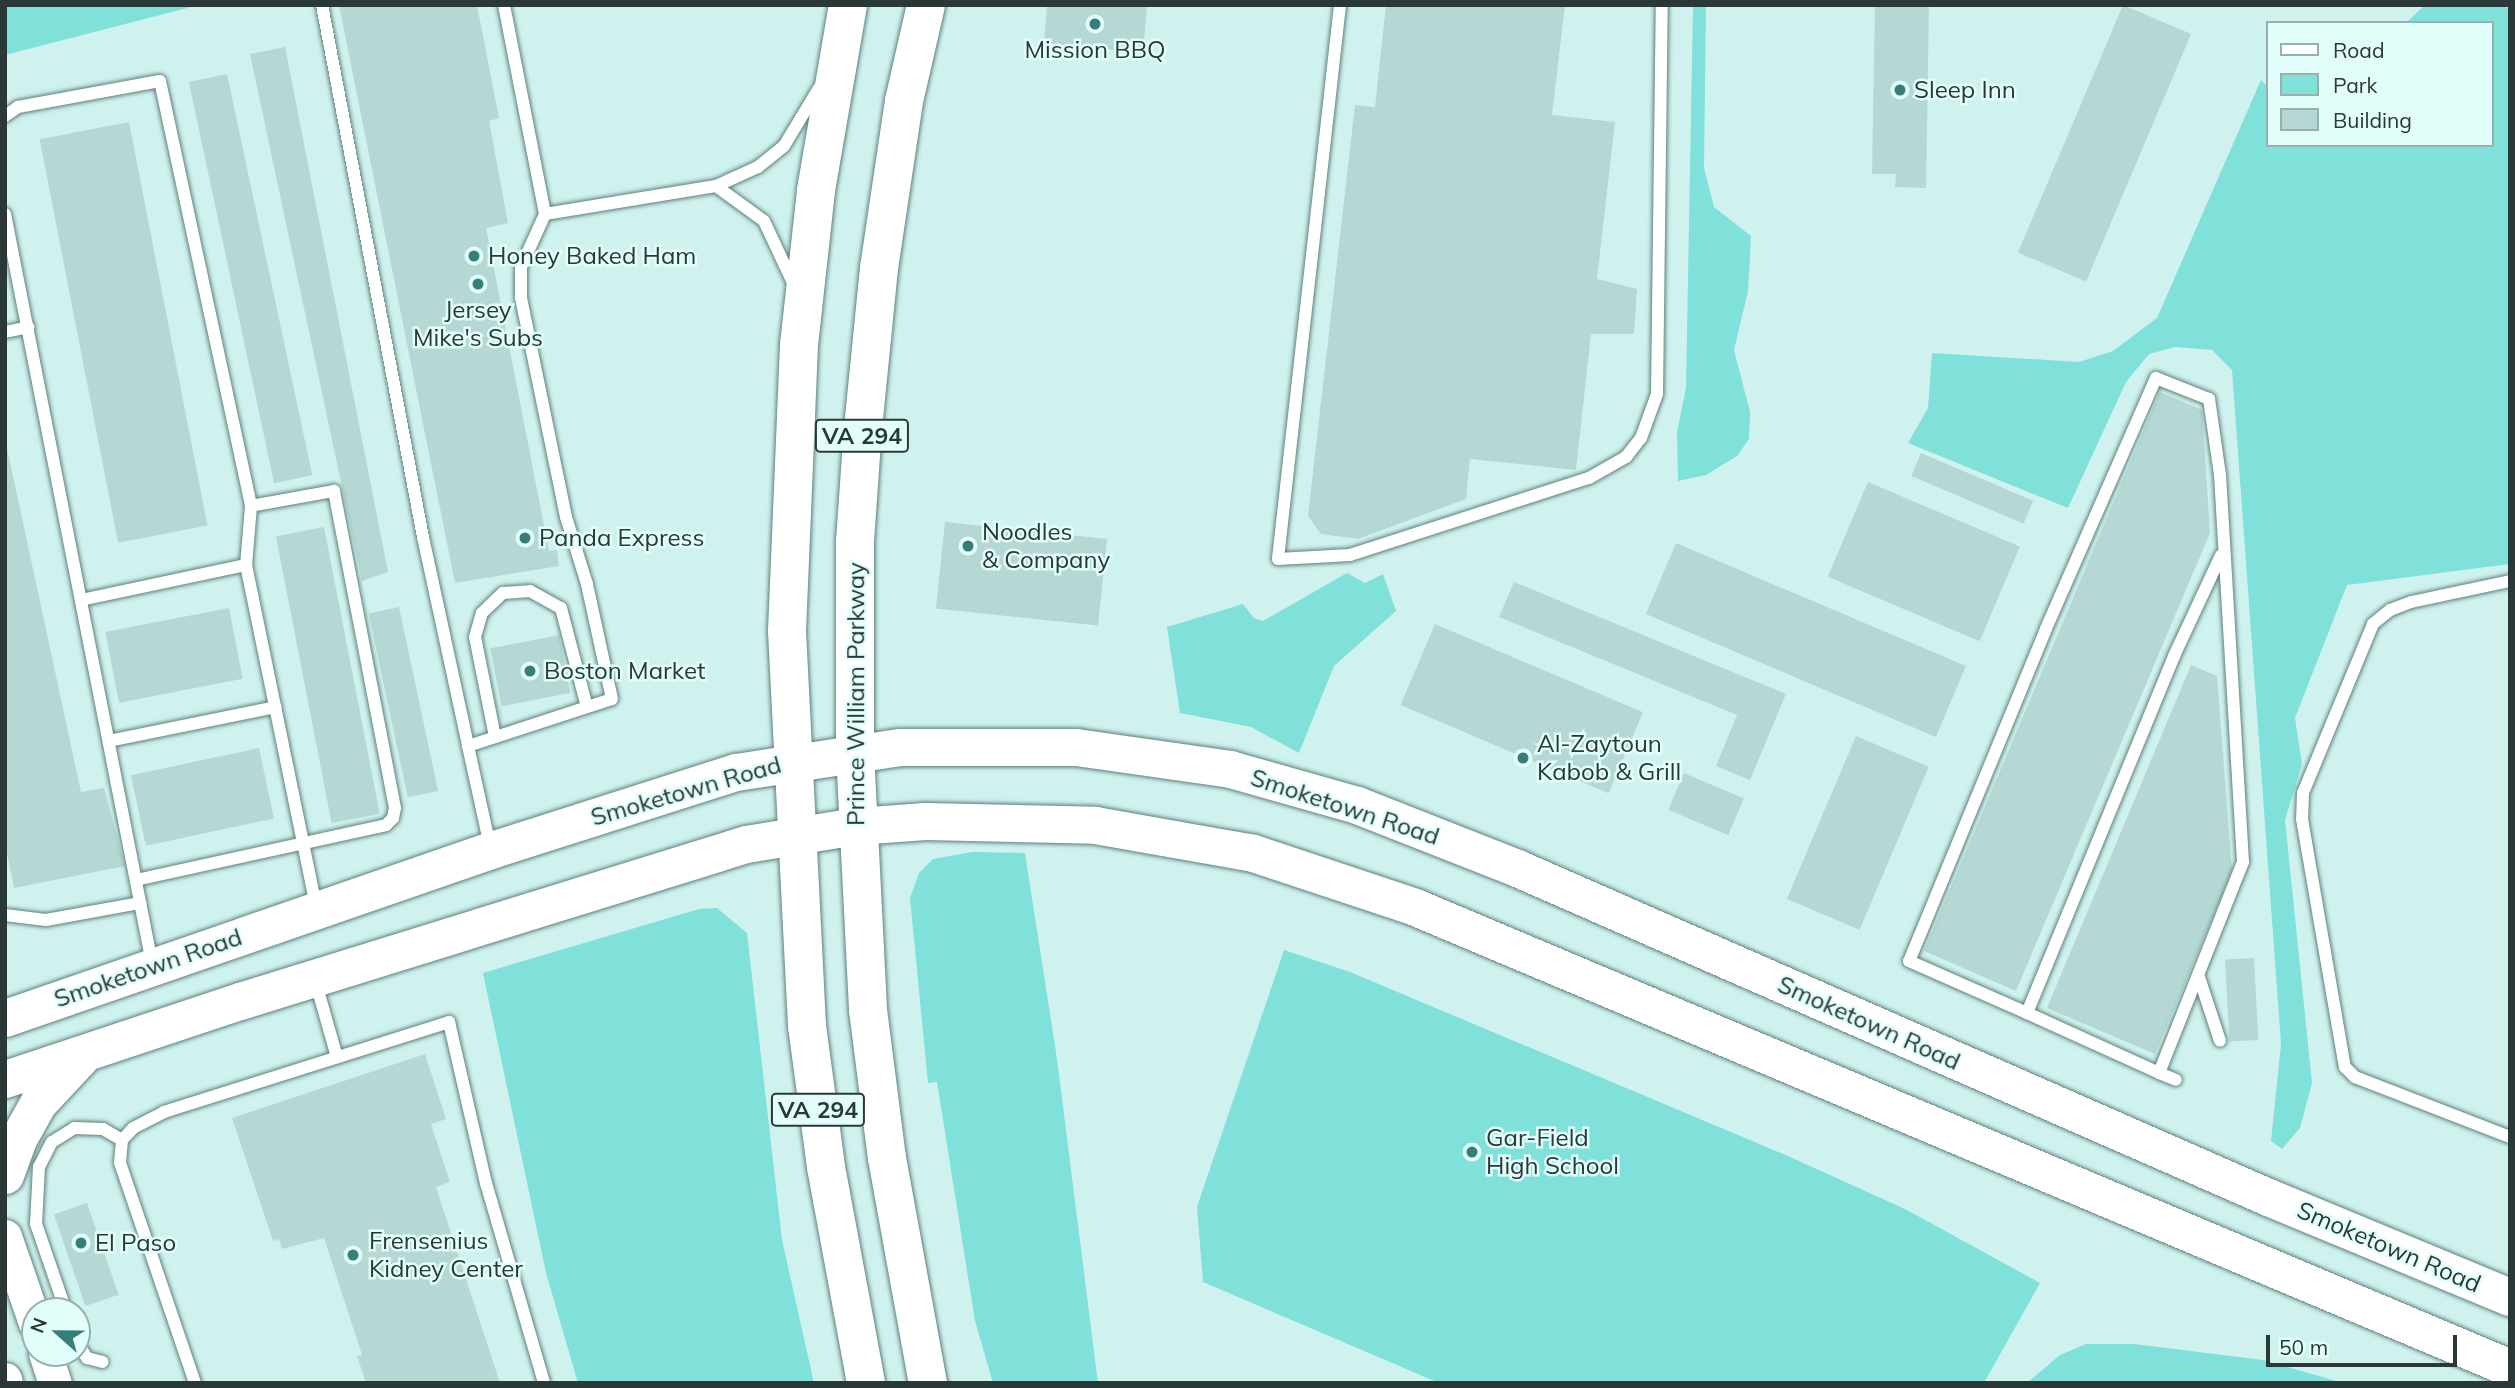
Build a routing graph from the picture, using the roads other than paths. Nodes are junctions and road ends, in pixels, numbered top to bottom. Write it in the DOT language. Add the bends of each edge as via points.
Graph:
graph roads {
  1 [pos="321,5"];
  2 [pos="504,5"];
  3 [pos="848,5"];
  4 [pos="926,5"];
  5 [pos="1340,5"];
  6 [pos="1662,5"];
  7 [pos="839,50"];
  8 [pos="5,116"];
  9 [pos="716,186"];
  10 [pos="5,214"];
  11 [pos="545,214"];
  12 [pos="803,314"];
  13 [pos="27,327"];
  14 [pos="5,332"];
  15 [pos="251,506"];
  16 [pos="2222,554"];
  17 [pos="246,565"];
  18 [pos="2510,581"];
  19 [pos="81,600"];
  20 [pos="276,707"];
  21 [pos="587,708"];
  22 [pos="495,737"];
  23 [pos="109,741"];
  24 [pos="468,746"];
  25 [pos="855,751"];
  26 [pos="791,761"];
  27 [pos="856,826"];
  28 [pos="794,834"];
  29 [pos="304,844"];
  30 [pos="491,849"];
  31 [pos="136,880"];
  32 [pos="140,903"];
  33 [pos="317,910"];
  34 [pos="5,915"];
  35 [pos="152,967"];
  36 [pos="314,977"];
  37 [pos="2199,977"];
  38 [pos="2027,1013"];
  39 [pos="5,1018"];
  40 [pos="2220,1041"];
  41 [pos="87,1052"];
  42 [pos="337,1057"];
  43 [pos="2159,1073"];
  44 [pos="5,1079"];
  45 [pos="2176,1080"];
  46 [pos="2510,1137"];
  47 [pos="122,1140"];
  48 [pos="5,1175"];
  49 [pos="5,1236"];
  50 [pos="26,1297"];
  51 [pos="61,1297"];
  52 [pos="2510,1297"];
  53 [pos="91,1358"];
  54 [pos="103,1362"];
  55 [pos="2510,1368"];
  56 [pos="195,1383"];
  57 [pos="544,1383"];
  58 [pos="866,1383"];
  59 [pos="928,1383"];
  1 -- 24 [label="lane"];
  2 -- 11 [label="lane"];
  3 -- 7 [label="highway, VA 294"];
  4 -- 25 [label="highway, Prince William Parkway / VA 294" via="904,100 863,427 855,541"];
  5 -- 6 [label="lane" via="1278,559 1350,555 1589,478 1626,457 1641,438 1657,394"];
  7 -- 9 [label="lane" via="784,146 768,162"];
  7 -- 12 [label="highway, VA 294" via="816,191"];
  8 -- 15 [label="lane" via="18,107 160,81"];
  9 -- 11 [label="lane"];
  9 -- 12 [label="lane" via="765,221 788,268"];
  10 -- 13 [label="lane"];
  11 -- 21 [label="lane" via="522,267 520,290 566,517 587,584 612,699"];
  12 -- 26 [label="highway, VA 294" via="788,566"];
  13 -- 14 [label="lane"];
  13 -- 19 [label="lane"];
  15 -- 17 [label="lane"];
  15 -- 29 [label="lane" via="334,491 395,808 386,825"];
  16 -- 37 [label="lane" via="2235,688 2243,862"];
  16 -- 38 [label="lane" via="2174,656"];
  16 -- 38 [label="lane" via="2220,475 2209,399 2156,378 1909,961"];
  17 -- 19 [label="lane"];
  17 -- 20 [label="lane"];
  18 -- 46 [label="lane" via="2411,602 2372,624 2303,793 2302,818 2345,1067 2355,1077"];
  19 -- 23 [label="lane"];
  20 -- 23 [label="lane"];
  20 -- 29 [label="lane"];
  21 -- 22 [label="lane"];
  21 -- 22 [label="lane" via="561,608 539,593 503,593 482,612 475,637"];
  22 -- 24 [label="lane"];
  23 -- 31 [label="lane"];
  24 -- 30 [label="lane"];
  25 -- 26 [label="main road, Smoketown Road"];
  25 -- 27 [label="highway, Prince William Parkway / VA 294"];
  25 -- 52 [label="main road, Smoketown Road" via="990,744 1076,747 1230,769 1357,805 1529,873 2258,1192"];
  26 -- 28 [label="highway, VA 294"];
  26 -- 30 [label="main road, Smoketown Road" via="736,772"];
  27 -- 28 [label="main road"];
  27 -- 55 [label="main road" via="1011,820 1096,825 1214,844 1332,876 1692,1022"];
  27 -- 59 [label="highway, Prince William Parkway / VA 294" via="868,1010 887,1158"];
  28 -- 36 [label="main road" via="701,858"];
  28 -- 58 [label="highway, VA 294" via="807,1026 826,1167"];
  29 -- 31 [label="lane"];
  29 -- 33 [label="lane"];
  30 -- 33 [label="main road, Smoketown Road"];
  31 -- 32 [label="lane"];
  32 -- 34 [label="lane" via="46,920"];
  32 -- 35 [label="lane"];
  33 -- 35 [label="main road, Smoketown Road"];
  35 -- 39 [label="main road, Smoketown Road"];
  36 -- 41 [label="main road"];
  36 -- 42 [label="lane"];
  37 -- 40 [label="lane"];
  37 -- 43 [label="lane"];
  38 -- 43 [label="lane"];
  41 -- 44 [label="main road"];
  41 -- 48 [label="main road" via="38,1103"];
  42 -- 47 [label="lane" via="164,1112 133,1128"];
  42 -- 57 [label="lane" via="449,1021 486,1183"];
  43 -- 45 [label="lane"];
  47 -- 51 [label="lane" via="103,1129 74,1128 52,1142 39,1167 36,1224"];
  47 -- 56 [label="lane" via="120,1163"];
  49 -- 50 [label="street"];
  53 -- 54 [label="lane"];
}
